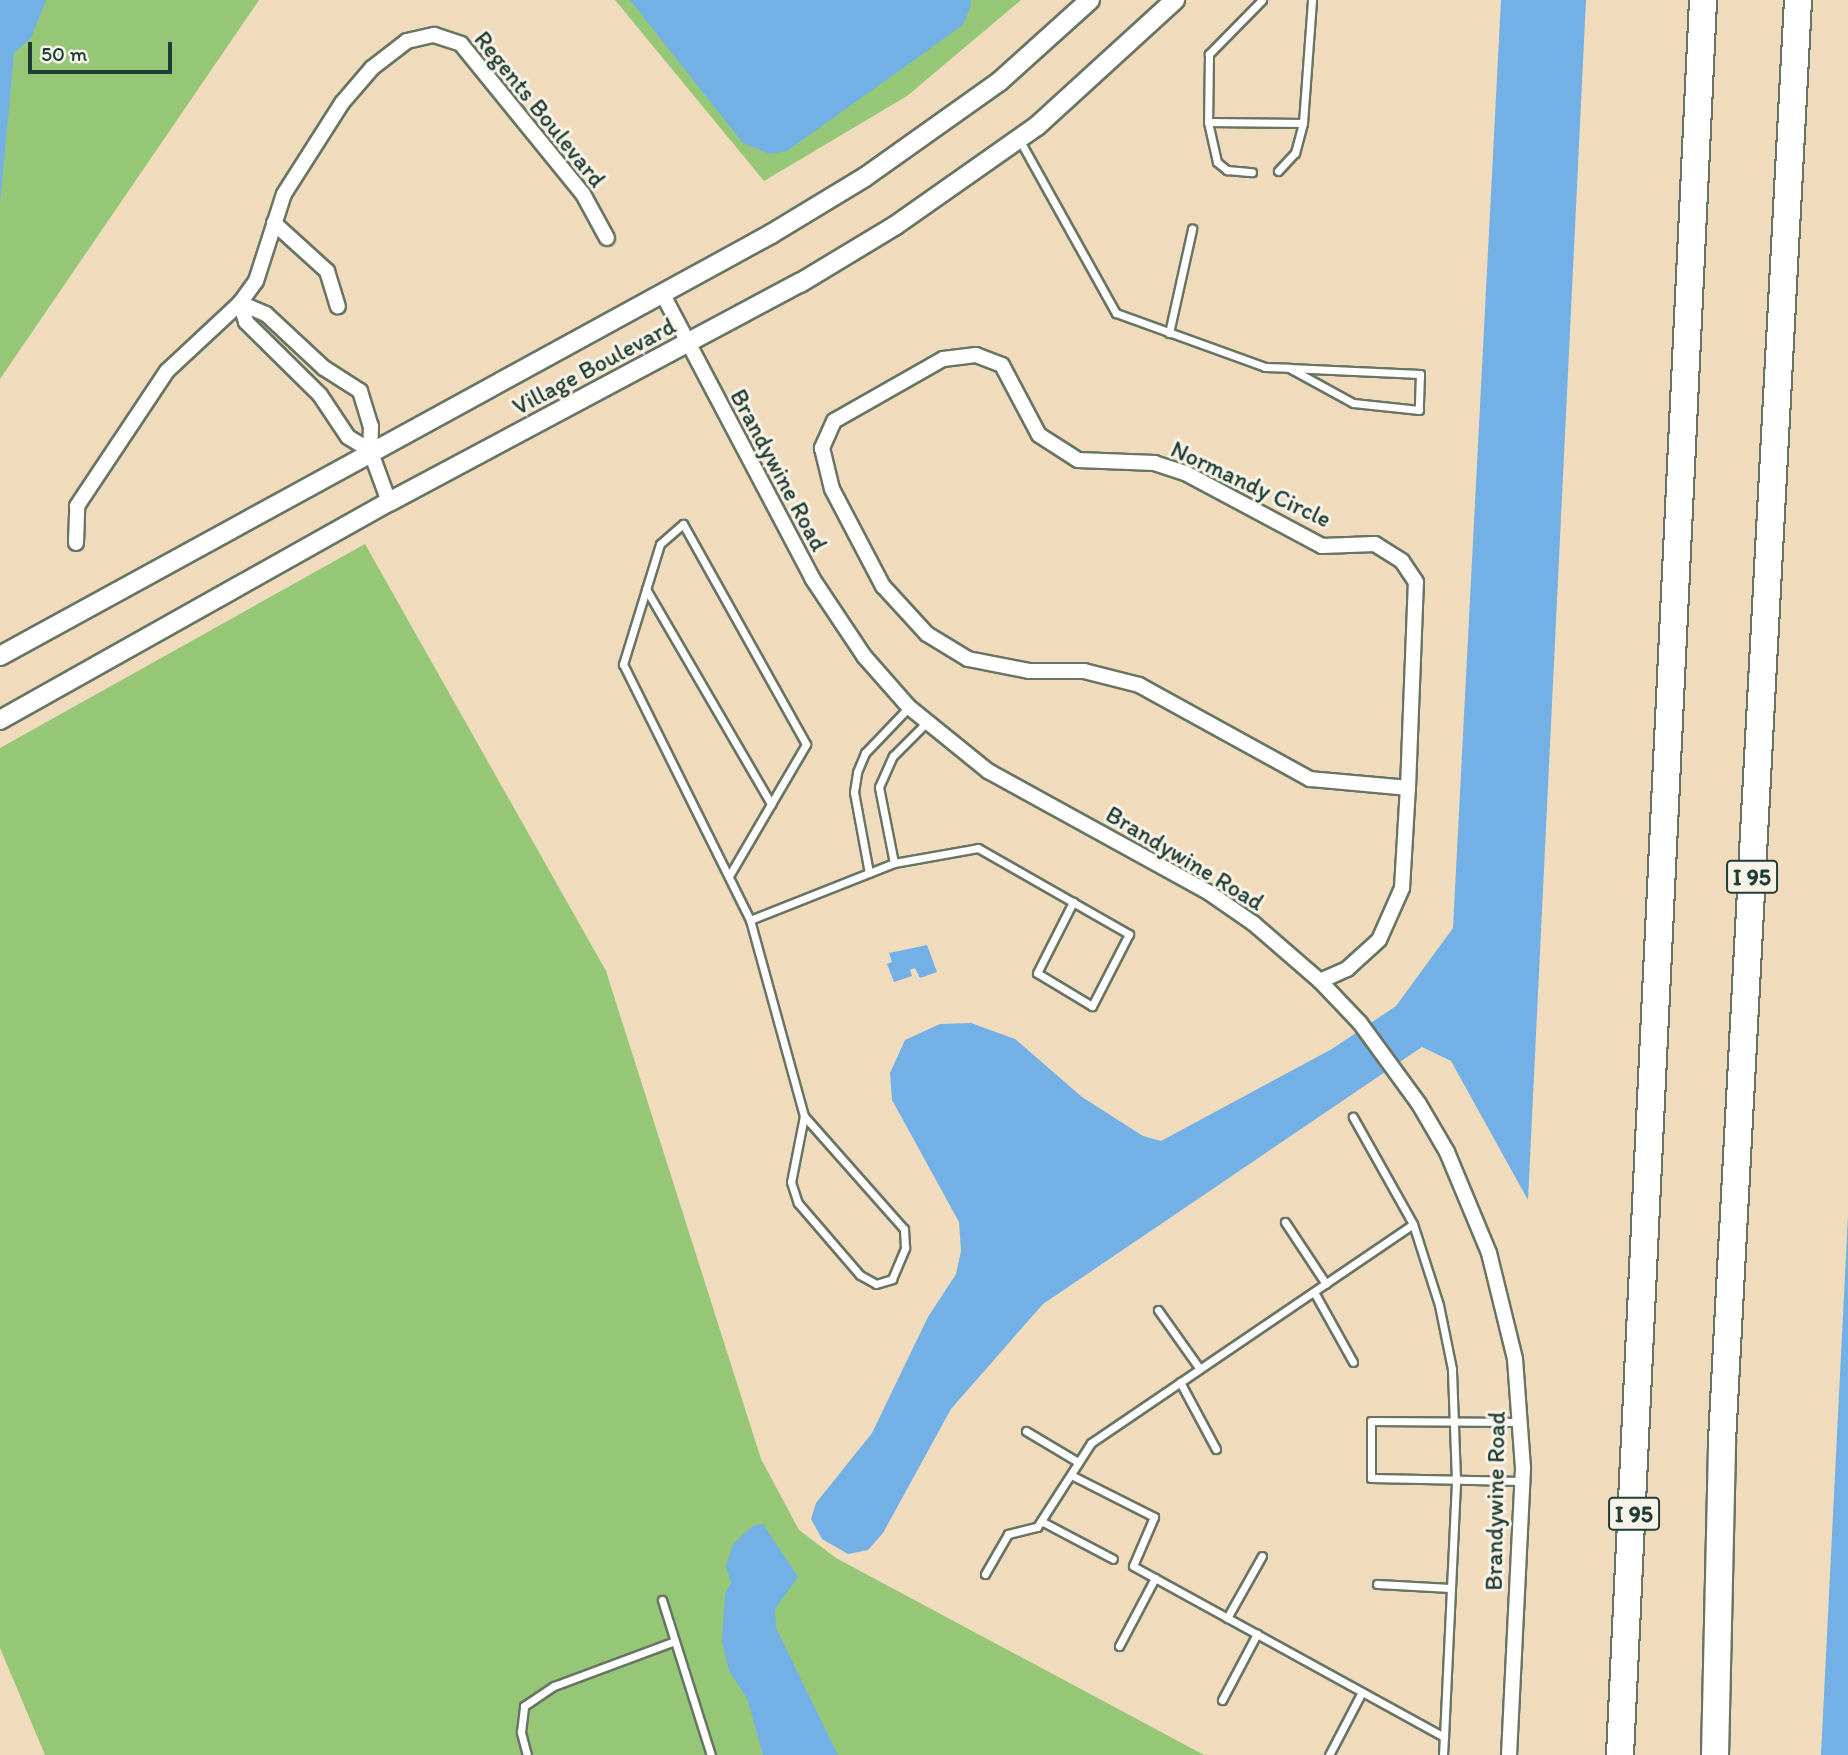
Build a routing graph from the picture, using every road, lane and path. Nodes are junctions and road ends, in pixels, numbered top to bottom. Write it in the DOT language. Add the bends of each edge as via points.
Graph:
graph roads {
  1 [pos="1090,0"];
  2 [pos="1175,0"];
  3 [pos="1262,0"];
  4 [pos="1312,0"];
  5 [pos="1703,0"];
  6 [pos="1798,0"];
  7 [pos="1208,122"];
  8 [pos="1303,123"];
  9 [pos="1018,139"];
  10 [pos="1278,171"];
  11 [pos="1252,172"];
  12 [pos="274,223"];
  13 [pos="1192,229"];
  14 [pos="607,238"];
  15 [pos="662,293"];
  16 [pos="240,303"];
  17 [pos="338,306"];
  18 [pos="1169,333"];
  19 [pos="686,344"];
  20 [pos="1289,368"];
  21 [pos="370,450"];
  22 [pos="389,502"];
  23 [pos="76,543"];
  24 [pos="646,589"];
  25 [pos="0,656"];
  26 [pos="909,707"];
  27 [pos="0,720"];
  28 [pos="926,723"];
  29 [pos="1408,788"];
  30 [pos="771,804"];
  31 [pos="894,863"];
  32 [pos="869,873"];
  33 [pos="729,876"];
  34 [pos="1073,902"];
  35 [pos="750,920"];
  36 [pos="1320,981"];
  37 [pos="804,1115"];
  38 [pos="1353,1117"];
  39 [pos="1285,1222"];
  40 [pos="1413,1224"];
  41 [pos="1326,1284"];
  42 [pos="1314,1292"];
  43 [pos="1158,1310"];
  44 [pos="1353,1362"];
  45 [pos="1200,1369"];
  46 [pos="1180,1382"];
  47 [pos="1456,1421"];
  48 [pos="1522,1422"];
  49 [pos="1026,1431"];
  50 [pos="1216,1450"];
  51 [pos="1078,1462"];
  52 [pos="1071,1475"];
  53 [pos="1456,1480"];
  54 [pos="1522,1481"];
  55 [pos="1041,1521"];
  56 [pos="1262,1556"];
  57 [pos="1113,1559"];
  58 [pos="985,1574"];
  59 [pos="1155,1578"];
  60 [pos="1377,1584"];
  61 [pos="1451,1588"];
  62 [pos="662,1600"];
  63 [pos="1227,1618"];
  64 [pos="1257,1634"];
  65 [pos="675,1641"];
  66 [pos="1119,1646"];
  67 [pos="1362,1692"];
  68 [pos="1222,1700"];
  69 [pos="1444,1737"];
  70 [pos="527,1755"];
  71 [pos="711,1755"];
  72 [pos="1329,1755"];
  73 [pos="1443,1755"];
  74 [pos="1509,1755"];
  75 [pos="1620,1755"];
  76 [pos="1715,1755"];
  1 -- 15 [label="street, Village Boulevard" via="1000,81 864,177"];
  2 -- 9 [label="street, Village Boulevard"];
  3 -- 7 [label="lane" via="1209,54"];
  4 -- 8 [label="lane"];
  5 -- 75 [label="highway, I 95"];
  6 -- 76 [label="highway, I 95" via="1722,1441"];
  7 -- 8 [label="lane"];
  7 -- 11 [label="lane" via="1217,162 1227,170"];
  8 -- 10 [label="lane" via="1295,153"];
  9 -- 18 [label="lane" via="1116,313"];
  9 -- 19 [label="street, Village Boulevard" via="896,225"];
  12 -- 14 [label="street, Regents Boulevard" via="291,181 361,79 407,41 434,35 461,44 583,194"];
  12 -- 16 [label="street, Regents Boulevard" via="263,267"];
  12 -- 17 [label="street" via="327,271"];
  13 -- 18 [label="lane"];
  15 -- 19 [label="street, Brandywine Road"];
  15 -- 21 [label="street, Village Boulevard"];
  16 -- 21 [label="street" via="246,322 320,395 348,437"];
  16 -- 21 [label="street" via="266,314 324,368 360,391 371,426"];
  16 -- 23 [label="street, Regents Boulevard" via="167,371 76,506"];
  18 -- 20 [label="lane" via="1265,367"];
  19 -- 22 [label="street, Village Boulevard"];
  19 -- 26 [label="street, Brandywine Road" via="812,578 864,656"];
  20 -- 20 [label="lane" via="1420,374 1419,410 1353,402"];
  21 -- 22 [label="street"];
  21 -- 25 [label="street, Village Boulevard"];
  22 -- 27 [label="street, Village Boulevard"];
  24 -- 30 [label="lane"];
  24 -- 30 [label="lane" via="660,544 682,524 806,744"];
  24 -- 33 [label="lane" via="623,664"];
  26 -- 28 [label="street, Brandywine Road"];
  26 -- 32 [label="lane" via="864,753 857,772 854,792"];
  28 -- 31 [label="lane" via="893,756 878,787"];
  28 -- 36 [label="street, Brandywine Road" via="1020,791 1208,892 1264,932"];
  29 -- 29 [label="street, Normandy Circle" via="1310,779 1139,685 1084,671 1029,671 968,659 927,634 883,586 832,489 822,448 834,421 943,359 976,355 1002,365 1039,435 1078,460 1155,463 1185,473 1322,546 1376,544 1389,550 1416,582"];
  29 -- 36 [label="street, Normandy Circle" via="1403,880 1394,916 1369,951"];
  30 -- 33 [label="lane"];
  31 -- 32 [label="lane"];
  31 -- 34 [label="lane" via="978,848"];
  32 -- 35 [label="lane"];
  33 -- 35 [label="lane"];
  34 -- 34 [label="lane" via="1129,934 1092,1006 1037,973"];
  35 -- 37 [label="lane"];
  36 -- 48 [label="street, Brandywine Road" via="1396,1068 1447,1152 1489,1253 1515,1359"];
  37 -- 37 [label="lane" via="791,1190 860,1275 876,1284 892,1279 905,1248 904,1229"];
  38 -- 40 [label="lane"];
  39 -- 41 [label="lane"];
  40 -- 41 [label="lane"];
  40 -- 47 [label="lane" via="1439,1304"];
  41 -- 42 [label="lane"];
  42 -- 44 [label="lane"];
  42 -- 45 [label="lane"];
  43 -- 45 [label="lane"];
  45 -- 46 [label="lane"];
  46 -- 50 [label="lane"];
  46 -- 51 [label="lane" via="1091,1443"];
  47 -- 48 [label="lane"];
  47 -- 53 [label="lane"];
  47 -- 53 [label="lane" via="1371,1421 1371,1478"];
  48 -- 54 [label="street, Brandywine Road"];
  49 -- 51 [label="lane"];
  51 -- 52 [label="lane"];
  52 -- 55 [label="lane"];
  52 -- 59 [label="lane" via="1154,1517 1133,1566"];
  53 -- 54 [label="lane"];
  53 -- 61 [label="lane"];
  54 -- 74 [label="street, Brandywine Road"];
  55 -- 57 [label="lane"];
  55 -- 58 [label="lane" via="1037,1527 1008,1534"];
  56 -- 63 [label="lane"];
  59 -- 63 [label="lane"];
  59 -- 66 [label="lane"];
  60 -- 61 [label="lane"];
  61 -- 69 [label="lane"];
  62 -- 65 [label="lane"];
  63 -- 64 [label="lane"];
  64 -- 67 [label="lane"];
  64 -- 68 [label="lane"];
  65 -- 70 [label="lane" via="554,1686 524,1706 521,1732"];
  65 -- 71 [label="lane"];
  67 -- 69 [label="lane"];
  67 -- 72 [label="lane"];
  69 -- 73 [label="lane"];
}
